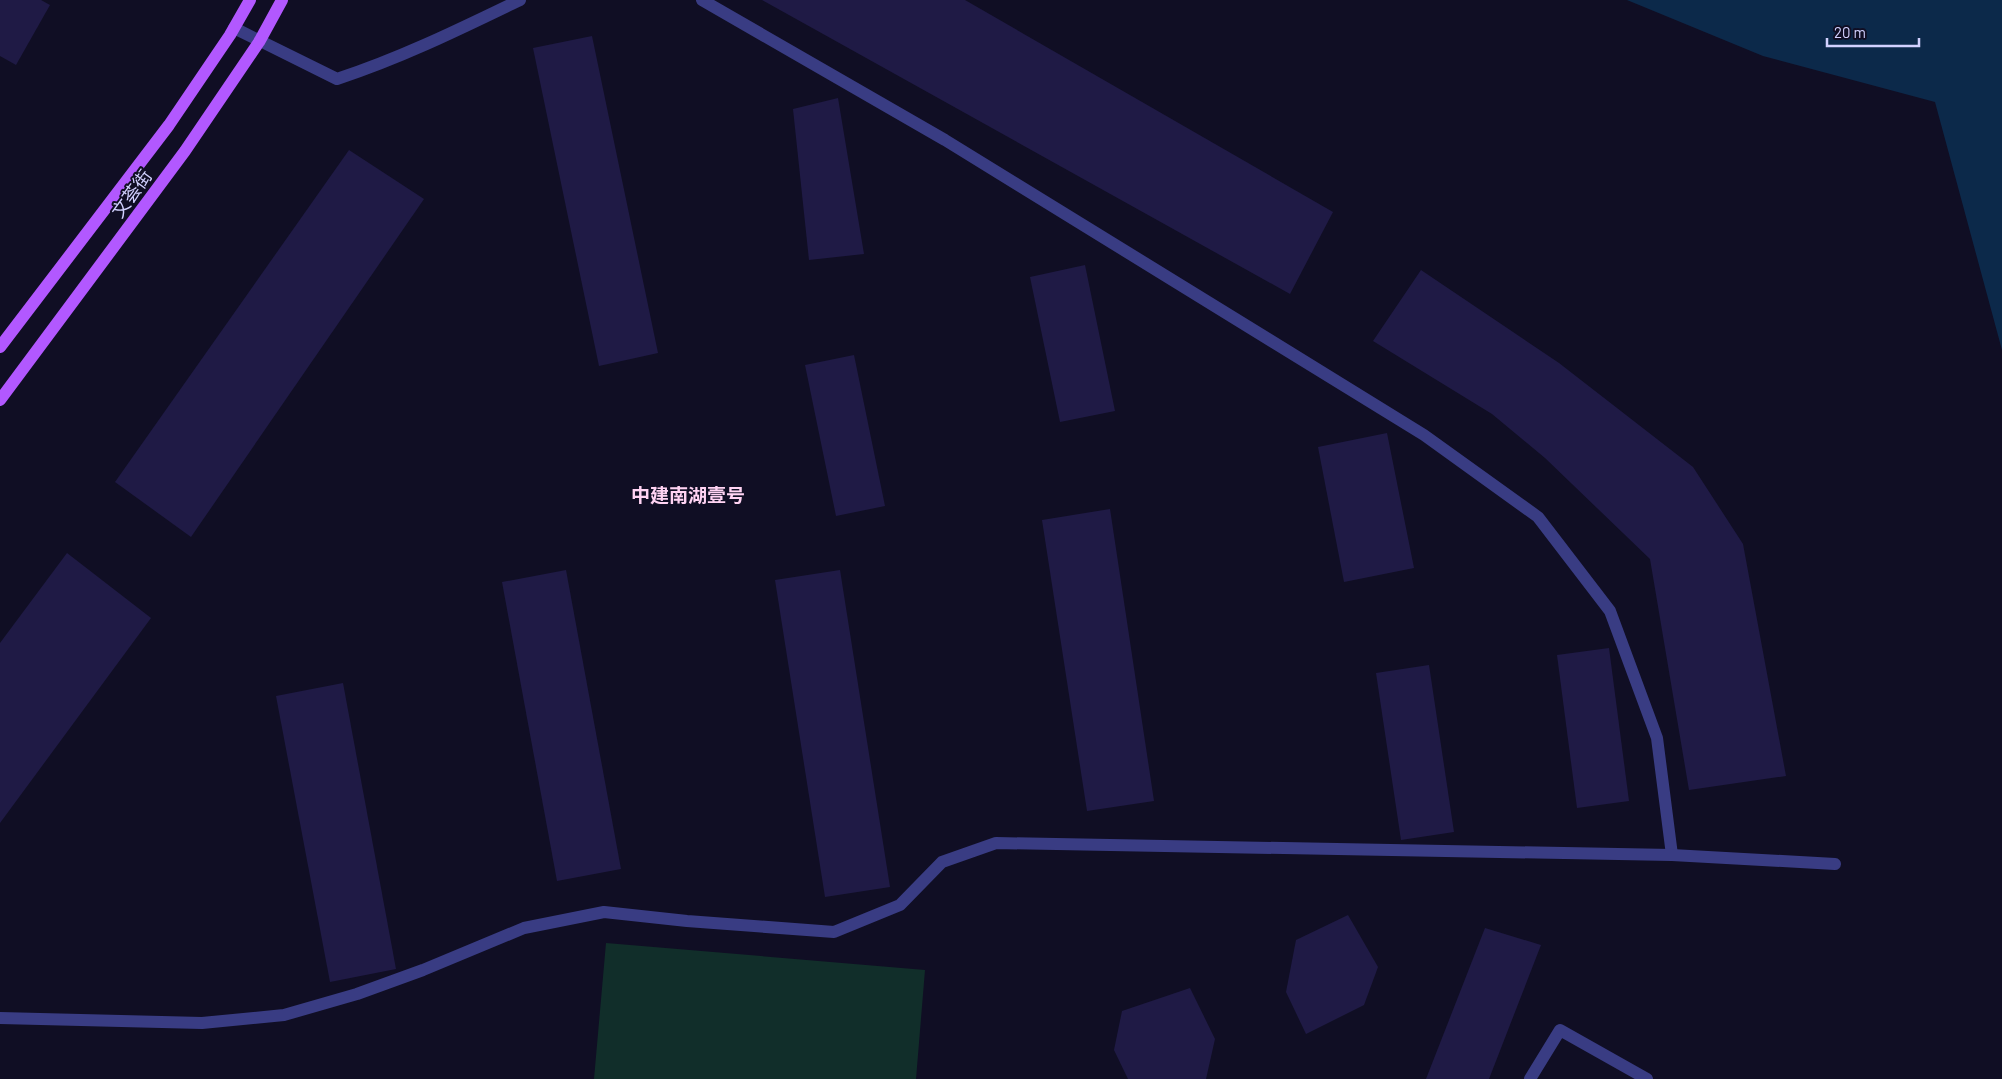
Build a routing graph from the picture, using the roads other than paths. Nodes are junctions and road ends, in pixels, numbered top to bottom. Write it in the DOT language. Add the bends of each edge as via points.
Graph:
graph roads {
  1 [pos="250,0"];
  2 [pos="282,0"];
  3 [pos="520,0"];
  4 [pos="702,0"];
  5 [pos="234,28"];
  6 [pos="259,42"];
  7 [pos="0,348"];
  8 [pos="0,400"];
  9 [pos="1672,855"];
  10 [pos="1835,864"];
  11 [pos="0,1018"];
  12 [pos="1530,1079"];
  13 [pos="1647,1079"];
  1 -- 5 [label="main road, 文荟街"];
  2 -- 6 [label="main road, 文荟街"];
  3 -- 6 [label="street" via="432,43 337,78"];
  4 -- 9 [label="street" via="945,140 1424,435 1538,517 1610,611 1657,738"];
  5 -- 6 [label="street"];
  5 -- 7 [label="main road, 文荟街" via="169,126"];
  6 -- 8 [label="main road, 文荟街" via="185,151"];
  9 -- 10 [label="street"];
  9 -- 11 [label="street" via="996,843 942,862 900,905 834,932 604,912 524,928 415,973 284,1015 202,1023"];
  12 -- 13 [label="street" via="1560,1030"];
}
